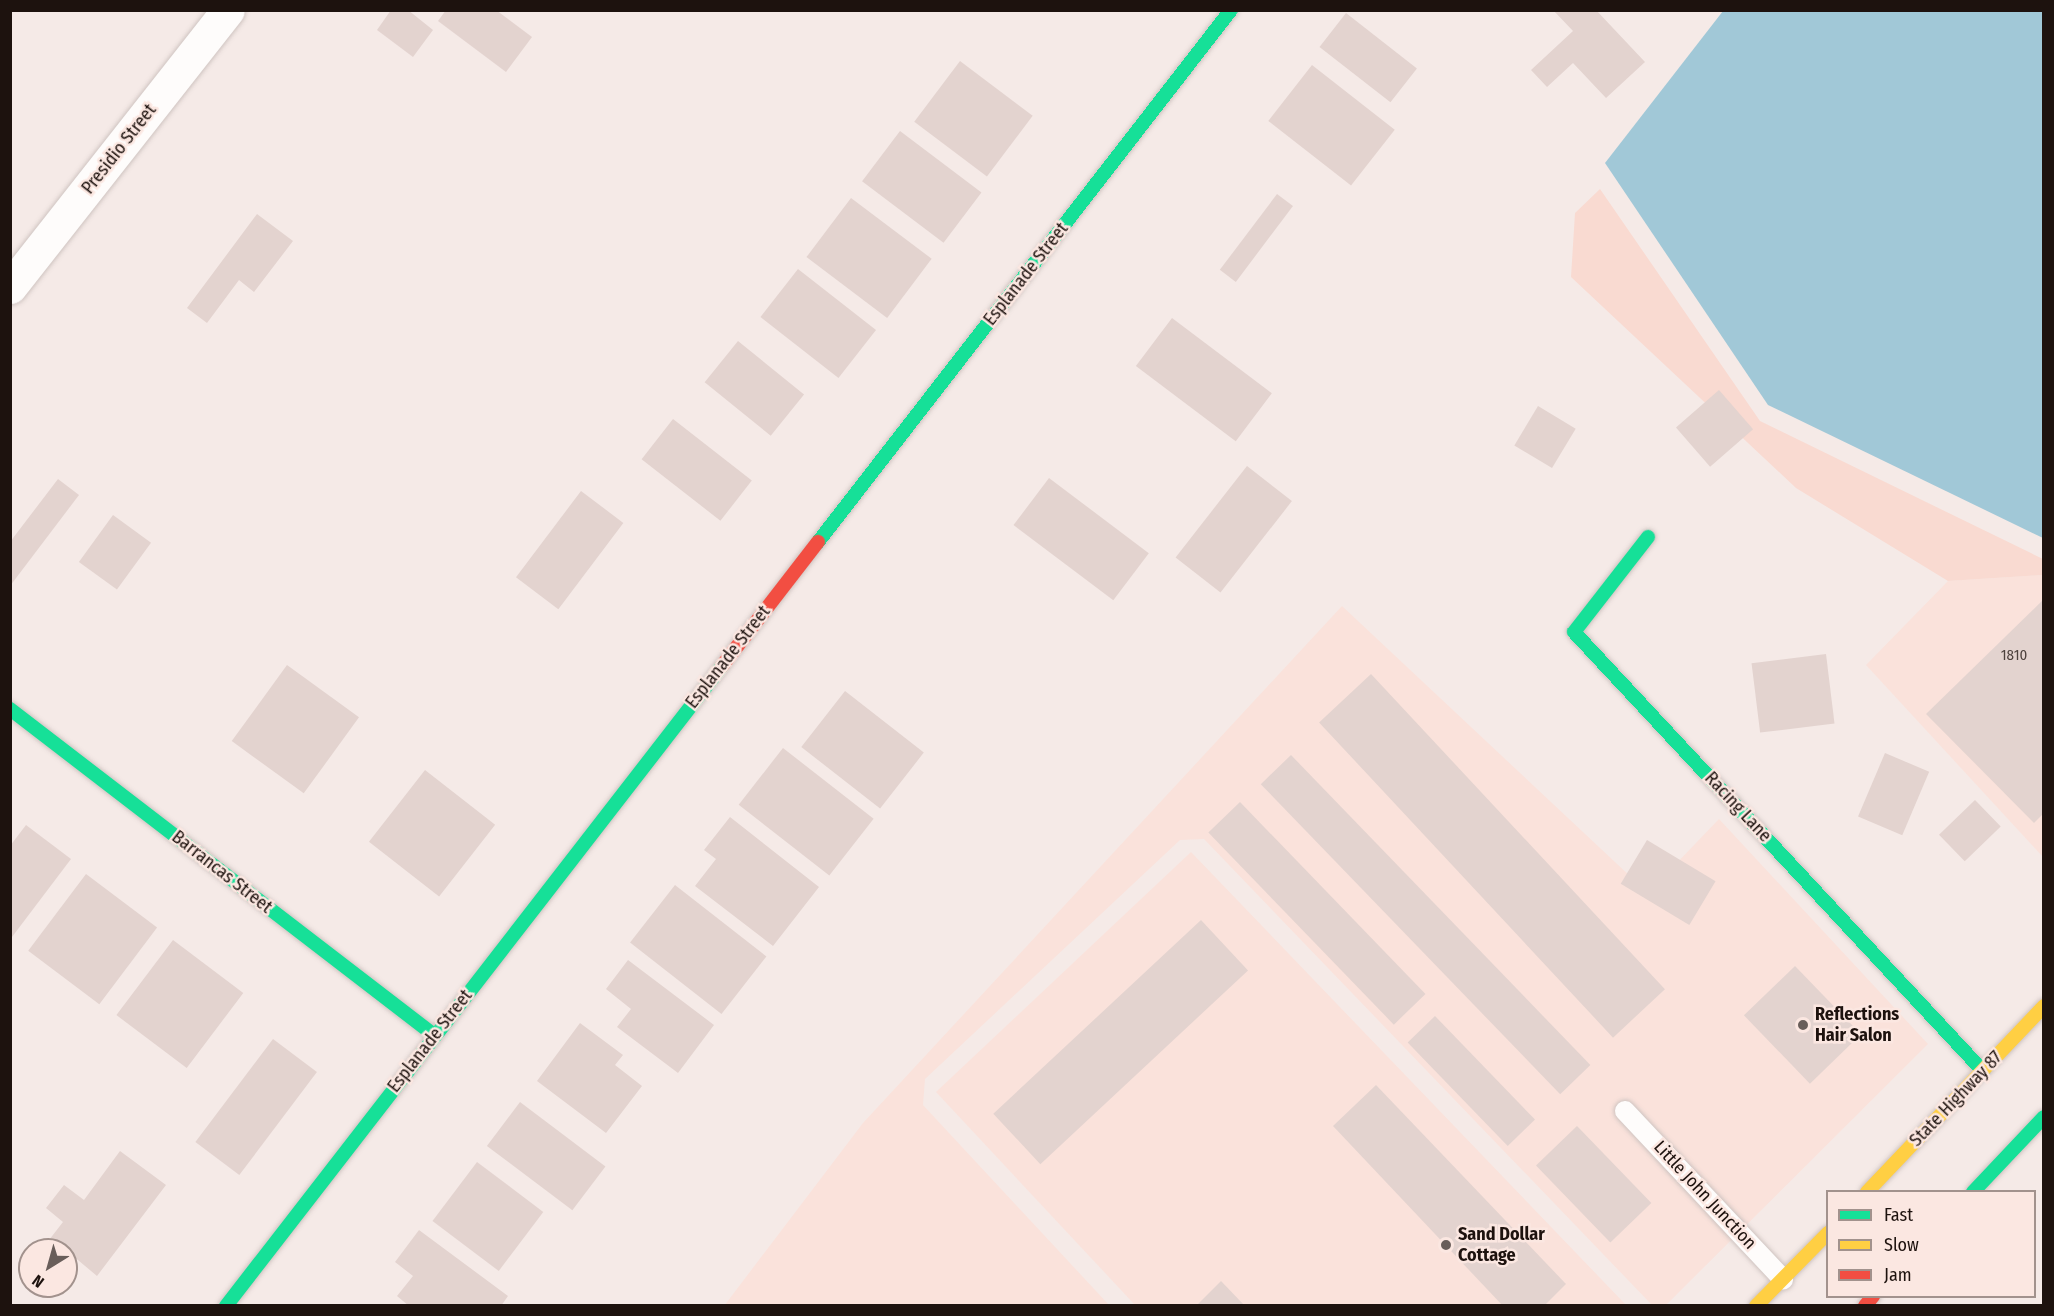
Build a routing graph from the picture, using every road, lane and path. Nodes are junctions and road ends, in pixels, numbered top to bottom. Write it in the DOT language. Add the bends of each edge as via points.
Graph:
graph roads {
  1 [pos="228,10"];
  2 [pos="1231,10"];
  3 [pos="10,287"];
  4 [pos="1648,537"];
  5 [pos="10,709"];
  6 [pos="2043,1006"];
  7 [pos="434,1035"];
  8 [pos="1983,1071"];
  9 [pos="1626,1112"];
  10 [pos="2043,1117"];
  11 [pos="1869,1190"];
  12 [pos="1974,1190"];
  13 [pos="1826,1234"];
  14 [pos="1783,1279"];
  15 [pos="226,1305"];
  16 [pos="1756,1305"];
  1 -- 3 [label="street, Presidio Street"];
  2 -- 7 [label="main road, Esplanade Street"];
  4 -- 8 [label="main road, Racing Lane" via="1574,632"];
  5 -- 7 [label="main road, Barrancas Street"];
  6 -- 8 [label="main road, State Highway 87"];
  7 -- 15 [label="main road, Esplanade Street"];
  8 -- 11 [label="main road, State Highway 87"];
  9 -- 14 [label="lane, Little John Junction"];
  10 -- 12 [label="main road"];
  13 -- 14 [label="main road"];
  14 -- 16 [label="main road"];
}
